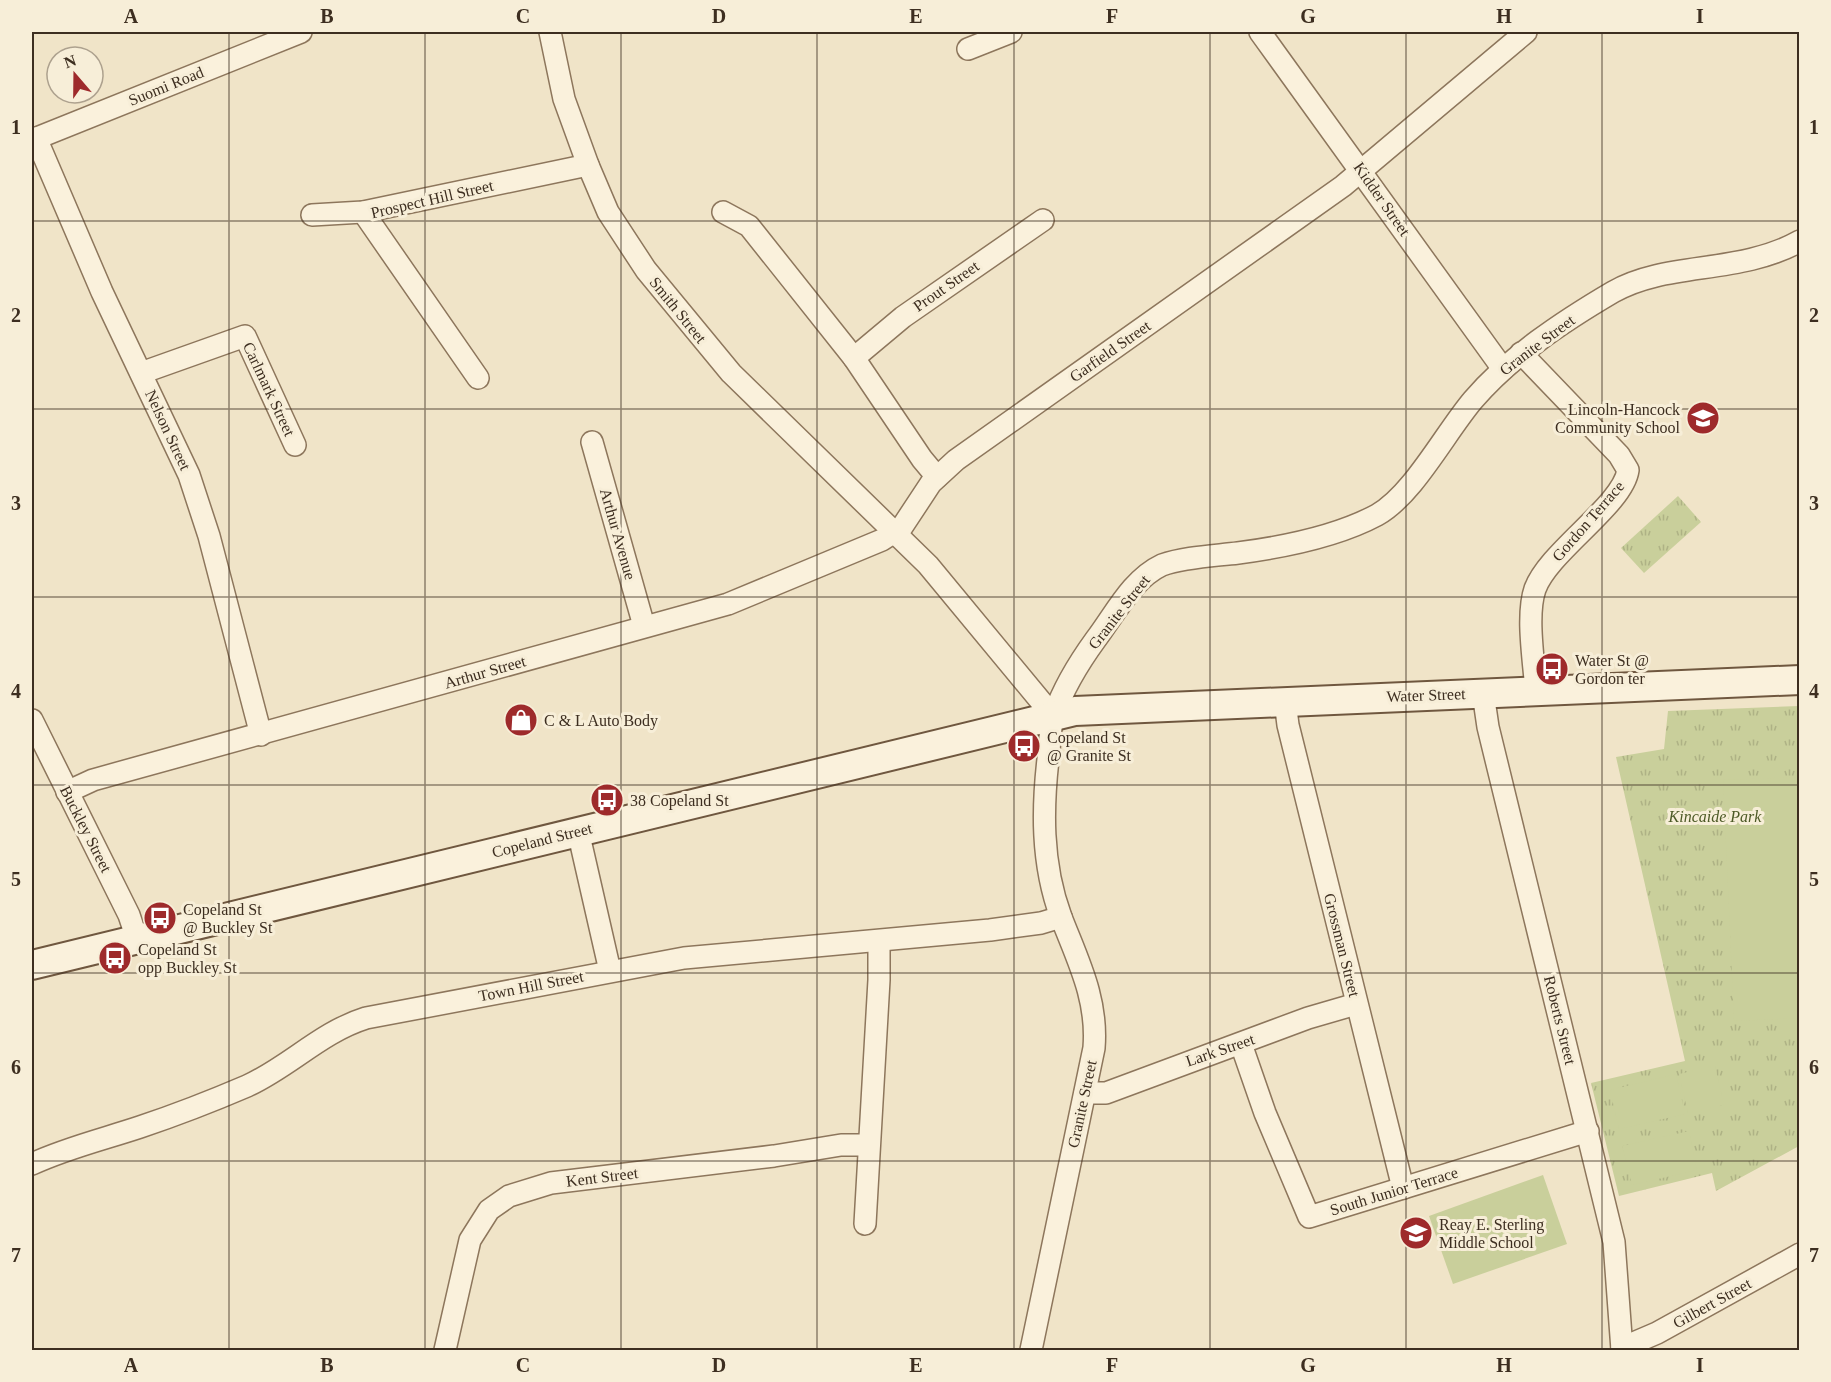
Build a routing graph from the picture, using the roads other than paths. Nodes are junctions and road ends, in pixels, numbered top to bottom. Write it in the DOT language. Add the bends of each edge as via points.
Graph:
graph roads {
  1 [pos="301,32"];
  2 [pos="550,32"];
  3 [pos="1011,32"];
  4 [pos="1260,32"];
  5 [pos="1526,32"];
  6 [pos="968,49"];
  7 [pos="34,139"];
  8 [pos="588,165"];
  9 [pos="1363,171"];
  10 [pos="363,212"];
  11 [pos="723,212"];
  12 [pos="312,215"];
  13 [pos="1043,220"];
  14 [pos="1800,241"];
  15 [pos="1521,353"];
  16 [pos="854,357"];
  17 [pos="1503,369"];
  18 [pos="141,373"];
  19 [pos="478,378"];
  20 [pos="592,442"];
  21 [pos="295,445"];
  22 [pos="937,477"];
  23 [pos="896,532"];
  24 [pos="644,626"];
  25 [pos="1800,680"];
  26 [pos="1536,691"];
  27 [pos="1483,693"];
  28 [pos="1285,701"];
  29 [pos="1053,716"];
  30 [pos="32,720"];
  31 [pos="261,735"];
  32 [pos="68,792"];
  33 [pos="578,831"];
  34 [pos="1061,917"];
  35 [pos="137,939"];
  36 [pos="879,942"];
  37 [pos="32,965"];
  38 [pos="610,971"];
  39 [pos="1356,1004"];
  40 [pos="1241,1044"];
  41 [pos="1085,1093"];
  42 [pos="1588,1131"];
  43 [pos="868,1145"];
  44 [pos="32,1164"];
  45 [pos="1403,1188"];
  46 [pos="865,1224"];
  47 [pos="1800,1254"];
  48 [pos="1622,1349"];
  49 [pos="444,1350"];
  50 [pos="1031,1350"];
  1 -- 7 [label="street, Suomi Road"];
  2 -- 8 [label="street, Smith Street" via="564,99"];
  3 -- 6 [label="street"];
  4 -- 9 [label="street, Kidder Street"];
  5 -- 9 [label="street, Garfield Street"];
  7 -- 18 [label="street, Nelson Street"];
  8 -- 10 [label="street, Prospect Hill Street"];
  8 -- 23 [label="street, Smith Street" via="615,223 646,270 708,348"];
  9 -- 17 [label="street, Kidder Street"];
  9 -- 22 [label="street, Garfield Street" via="967,451"];
  10 -- 12 [label="street"];
  10 -- 19 [label="street, Prospect Hill Street"];
  11 -- 16 [label="street" via="749,226"];
  13 -- 16 [label="street, Prout Street" via="903,317"];
  14 -- 15 [label="street, Granite Street" via="1759,259 1623,287"];
  15 -- 17 [label="street, Granite Street"];
  15 -- 26 [label="street, Gordon Terrace" via="1619,455 1628,470 1618,490 1550,566 1535,589 1532,613"];
  16 -- 22 [label="street"];
  17 -- 29 [label="street, Granite Street" via="1453,424 1402,494 1378,514 1304,541 1172,562 1146,575 1086,654"];
  18 -- 21 [label="street, Carlmark Street" via="245,336"];
  18 -- 31 [label="street, Nelson Street" via="189,475"];
  20 -- 24 [label="street, Arthur Avenue"];
  22 -- 23 [label="street, Garfield Street"];
  23 -- 24 [label="street, Arthur Street" via="755,595"];
  23 -- 29 [label="street" via="939,577"];
  24 -- 31 [label="street, Arthur Street"];
  25 -- 26 [label="main road, Water Street"];
  26 -- 27 [label="main road, Water Street"];
  27 -- 28 [label="main road, Water Street"];
  27 -- 42 [label="street, Roberts Street" via="1488,727"];
  28 -- 29 [label="main road, Water Street" via="1096,708"];
  28 -- 39 [label="street, Grossman Street"];
  29 -- 33 [label="main road, Copeland Street"];
  29 -- 34 [label="street, Granite Street" via="1045,779 1045,836 1050,882"];
  30 -- 32 [label="street, Buckley Street"];
  31 -- 32 [label="street, Arthur Street" via="93,780"];
  32 -- 35 [label="street, Buckley Street"];
  33 -- 35 [label="main road, Copeland Street"];
  33 -- 38 [label="street"];
  34 -- 36 [label="street, Town Hill Street" via="1028,925"];
  34 -- 41 [label="street, Granite Street" via="1093,1008 1094,1048"];
  35 -- 37 [label="main road, Copeland Street"];
  36 -- 38 [label="street, Town Hill Street" via="714,955"];
  36 -- 43 [label="street"];
  38 -- 44 [label="street, Town Hill Street" via="353,1022 247,1086"];
  39 -- 40 [label="street, Lark Street"];
  39 -- 45 [label="street, Grossman Street"];
  40 -- 41 [label="street, Lark Street" via="1106,1093"];
  40 -- 45 [label="street, South Junior Terrace" via="1309,1217"];
  41 -- 50 [label="street, Granite Street"];
  42 -- 45 [label="street, South Junior Terrace"];
  42 -- 48 [label="street, Roberts Street" via="1614,1242"];
  43 -- 46 [label="street"];
  43 -- 49 [label="street, Kent Street" via="841,1145 551,1183 509,1196 489,1210 470,1240"];
  47 -- 48 [label="street, Gilbert Street"];
}
